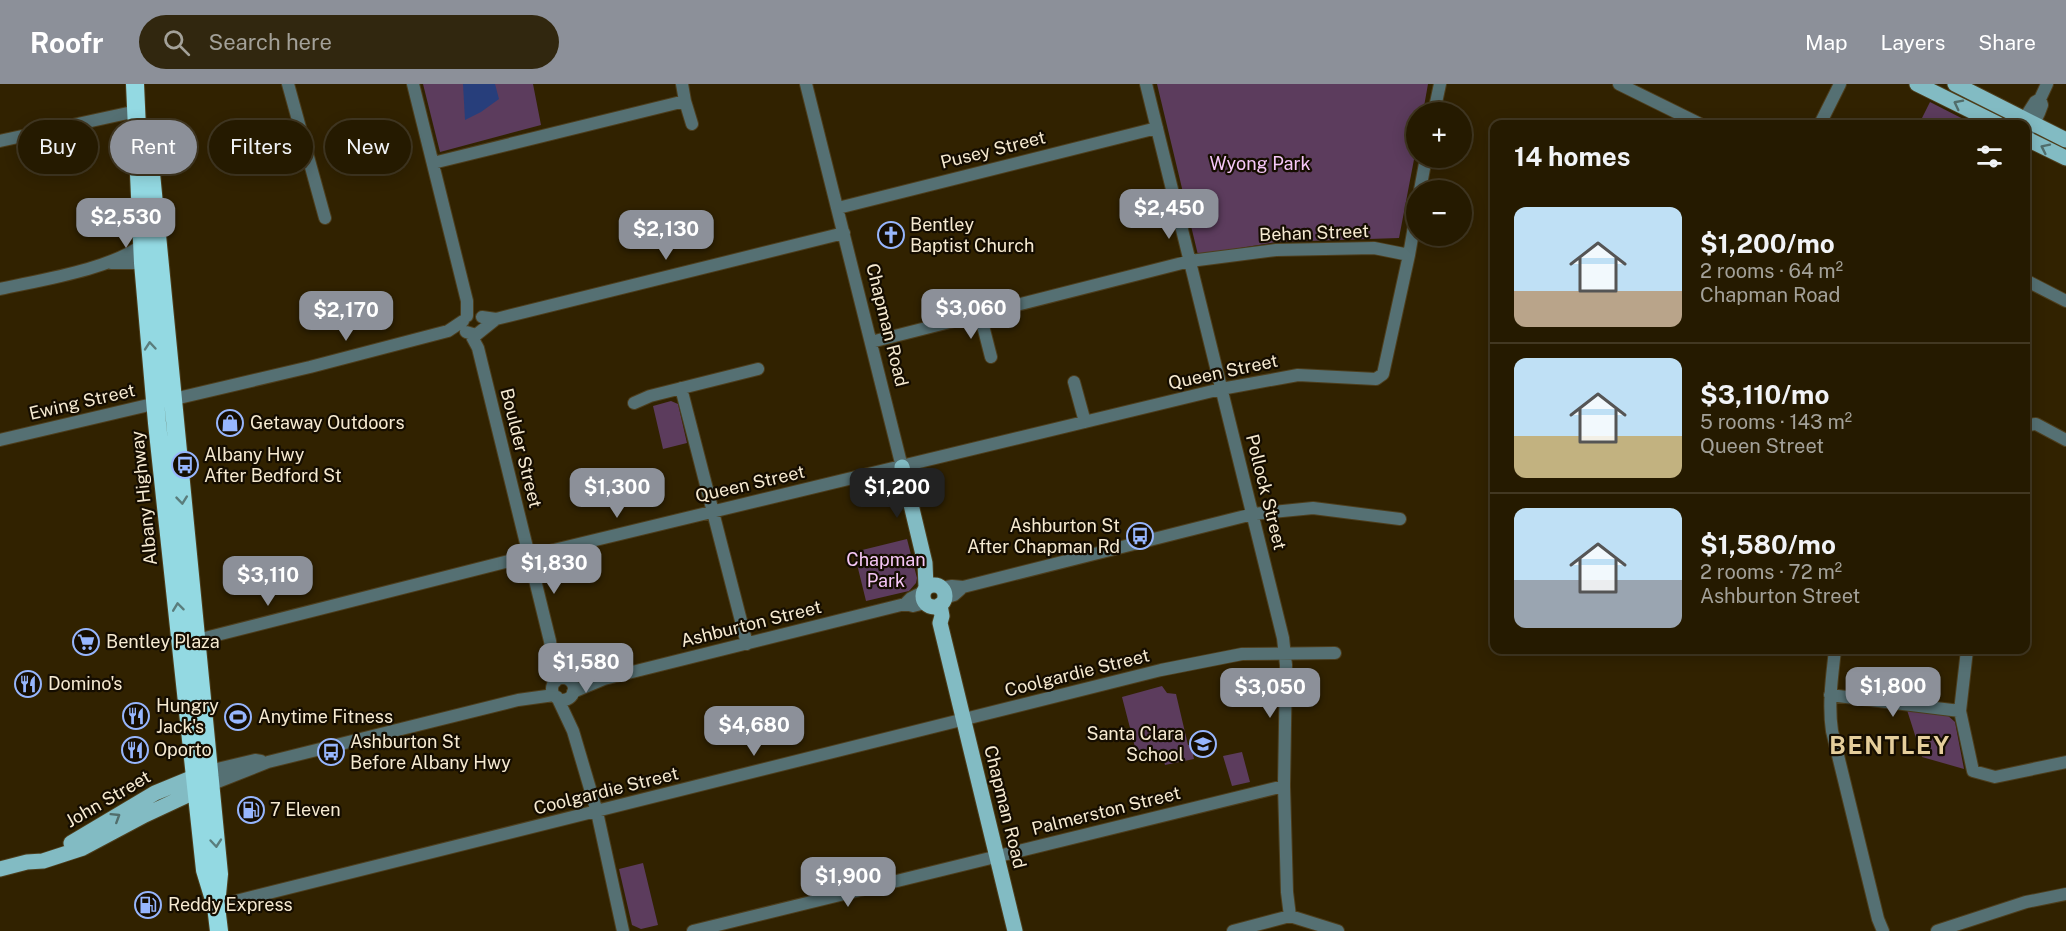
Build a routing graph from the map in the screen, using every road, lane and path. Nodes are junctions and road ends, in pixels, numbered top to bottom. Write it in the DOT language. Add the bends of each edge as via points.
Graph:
graph roads {
  1 [pos="135,84"];
  2 [pos="145,84"];
  3 [pos="288,84"];
  4 [pos="413,84"];
  5 [pos="682,84"];
  6 [pos="1146,84"];
  7 [pos="1440,84"];
  8 [pos="1619,84"];
  9 [pos="1840,84"];
  10 [pos="1917,84"];
  11 [pos="1955,84"];
  12 [pos="2047,84"];
  13 [pos="808,88"];
  14 [pos="685,101"];
  15 [pos="1436,102"];
  16 [pos="136,107"];
  17 [pos="1692,120"];
  18 [pos="1822,120"];
  19 [pos="1990,120"];
  20 [pos="2013,120"];
  21 [pos="2030,122"];
  22 [pos="692,124"];
  23 [pos="1157,128"];
  24 [pos="2030,129"];
  25 [pos="2030,131"];
  26 [pos="2066,140"];
  27 [pos="0,141"];
  28 [pos="2066,158"];
  29 [pos="433,163"];
  30 [pos="838,208"];
  31 [pos="325,218"];
  32 [pos="844,233"];
  33 [pos="1411,246"];
  34 [pos="142,254"];
  35 [pos="1409,255"];
  36 [pos="1190,261"];
  37 [pos="109,263"];
  38 [pos="2030,283"];
  39 [pos="0,289"];
  40 [pos="2066,301"];
  41 [pos="980,314"];
  42 [pos="474,324"];
  43 [pos="871,342"];
  44 [pos="991,357"];
  45 [pos="758,369"];
  46 [pos="1074,382"];
  47 [pos="681,388"];
  48 [pos="1221,389"];
  49 [pos="164,402"];
  50 [pos="634,403"];
  51 [pos="1085,422"];
  52 [pos="2030,425"];
  53 [pos="0,440"];
  54 [pos="2066,440"];
  55 [pos="902,467"];
  56 [pos="713,511"];
  57 [pos="1253,514"];
  58 [pos="1400,519"];
  59 [pos="529,556"];
  60 [pos="933,595"];
  61 [pos="197,640"];
  62 [pos="747,644"];
  63 [pos="1286,652"];
  64 [pos="1335,653"];
  65 [pos="1835,654"];
  66 [pos="1967,654"];
  67 [pos="604,679"];
  68 [pos="559,686"];
  69 [pos="572,693"];
  70 [pos="1830,695"];
  71 [pos="1960,711"];
  72 [pos="964,720"];
  73 [pos="573,731"];
  74 [pos="2066,762"];
  75 [pos="202,780"];
  76 [pos="1284,786"];
  77 [pos="597,812"];
  78 [pos="997,856"];
  79 [pos="0,869"];
  80 [pos="2066,894"];
  81 [pos="216,906"];
  82 [pos="1290,916"];
  83 [pos="1880,927"];
  84 [pos="1335,930"];
  85 [pos="219,931"];
  86 [pos="623,931"];
  87 [pos="693,931"];
  88 [pos="1015,931"];
  89 [pos="1233,931"];
  90 [pos="1937,931"];
  1 -- 16 [label="highway, Albany Highway"];
  2 -- 49 [label="highway, Albany Highway"];
  3 -- 31 [label="street"];
  4 -- 29 [label="street, Boulder Street"];
  5 -- 14 [label="street"];
  6 -- 23 [label="street, Pollock Street"];
  7 -- 15 [label="street"];
  8 -- 17 [label="street"];
  9 -- 18 [label="street"];
  19 -- 10 [label="main road, one-way"];
  11 -- 20 [label="main road"];
  12 -- 21 [label="street" via="2040,99 2042,105"];
  13 -- 30 [label="street, Chapman Road"];
  14 -- 22 [label="street"];
  14 -- 29 [label="street"];
  16 -- 27 [label="street" via="84,124"];
  16 -- 34 [label="highway, Albany Highway"];
  23 -- 30 [label="street, Pusey Street"];
  23 -- 36 [label="street, Pollock Street"];
  24 -- 26 [label="main road"];
  28 -- 25 [label="main road, one-way"];
  29 -- 42 [label="street, Boulder Street"];
  30 -- 32 [label="street, Chapman Road"];
  32 -- 42 [label="street"];
  32 -- 43 [label="street, Chapman Road"];
  33 -- 35 [label="street"];
  34 -- 37 [label="street"];
  34 -- 37 [label="street" via="134,251"];
  49 -- 34 [label="highway, Albany Highway, one-way"];
  35 -- 36 [label="street, Behan Street" via="1374,248 1276,250"];
  35 -- 48 [label="street, Queen Street" via="1383,374 1376,379 1298,375"];
  36 -- 41 [label="street, Behan Street"];
  36 -- 48 [label="street, Pollock Street"];
  37 -- 39 [label="street"];
  38 -- 40 [label="street"];
  41 -- 43 [label="street, Behan Street"];
  41 -- 44 [label="street"];
  42 -- 49 [label="street, Ewing Street"];
  42 -- 59 [label="street, Boulder Street"];
  43 -- 55 [label="street, Chapman Road"];
  45 -- 47 [label="street"];
  46 -- 51 [label="street"];
  47 -- 50 [label="street"];
  47 -- 56 [label="street"];
  48 -- 51 [label="street, Queen Street"];
  48 -- 57 [label="street, Pollock Street"];
  49 -- 53 [label="street, Ewing Street"];
  49 -- 61 [label="highway, Albany Highway, one-way"];
  75 -- 49 [label="highway, Albany Highway, one-way"];
  51 -- 55 [label="street, Queen Street"];
  52 -- 54 [label="street"];
  55 -- 56 [label="street, Queen Street"];
  55 -- 60 [label="main road, Chapman Road"];
  56 -- 59 [label="street, Queen Street"];
  56 -- 62 [label="street"];
  57 -- 58 [label="street, Ashburton Street" via="1313,508"];
  57 -- 60 [label="street, Ashburton Street" via="963,587 954,596"];
  57 -- 63 [label="street, Pollock Street"];
  59 -- 61 [label="street, Queen Street"];
  59 -- 68 [label="street, Boulder Street"];
  60 -- 62 [label="street, Ashburton Street" via="913,606 906,604"];
  60 -- 72 [label="main road, Chapman Road" via="942,616 940,623"];
  61 -- 75 [label="highway, Albany Highway"];
  62 -- 67 [label="street, Ashburton Street"];
  63 -- 64 [label="street, Coolgardie Street"];
  63 -- 72 [label="street, Coolgardie Street" via="1242,654 1161,670"];
  63 -- 76 [label="street, Pollock Street"];
  65 -- 70 [label="street"];
  66 -- 71 [label="street"];
  67 -- 68 [label="street, Ashburton Street"];
  67 -- 69 [label="street, Ashburton Street"];
  68 -- 69 [label="street, Ashburton Street" via="565,699"];
  68 -- 73 [label="street, Boulder Street"];
  68 -- 75 [label="street, Ashburton Street" via="518,700 268,762 255,760"];
  69 -- 73 [label="street"];
  70 -- 71 [label="street"];
  70 -- 83 [label="street" via="1832,731"];
  71 -- 74 [label="street" via="1973,771 1995,777"];
  72 -- 77 [label="street, Coolgardie Street"];
  72 -- 78 [label="main road, Chapman Road"];
  73 -- 77 [label="street"];
  75 -- 79 [label="main road, John Street" via="155,793 78,840"];
  75 -- 81 [label="highway, Albany Highway" via="204,870"];
  76 -- 78 [label="street, Palmerston Street"];
  76 -- 82 [label="street, Pollock Street"];
  77 -- 81 [label="street, Coolgardie Street"];
  77 -- 86 [label="street"];
  78 -- 87 [label="street, Palmerston Street"];
  78 -- 88 [label="main road, Chapman Road"];
  80 -- 90 [label="street" via="2026,902"];
  81 -- 85 [label="highway, Albany Highway"];
  82 -- 84 [label="street"];
  82 -- 89 [label="street"];
}
